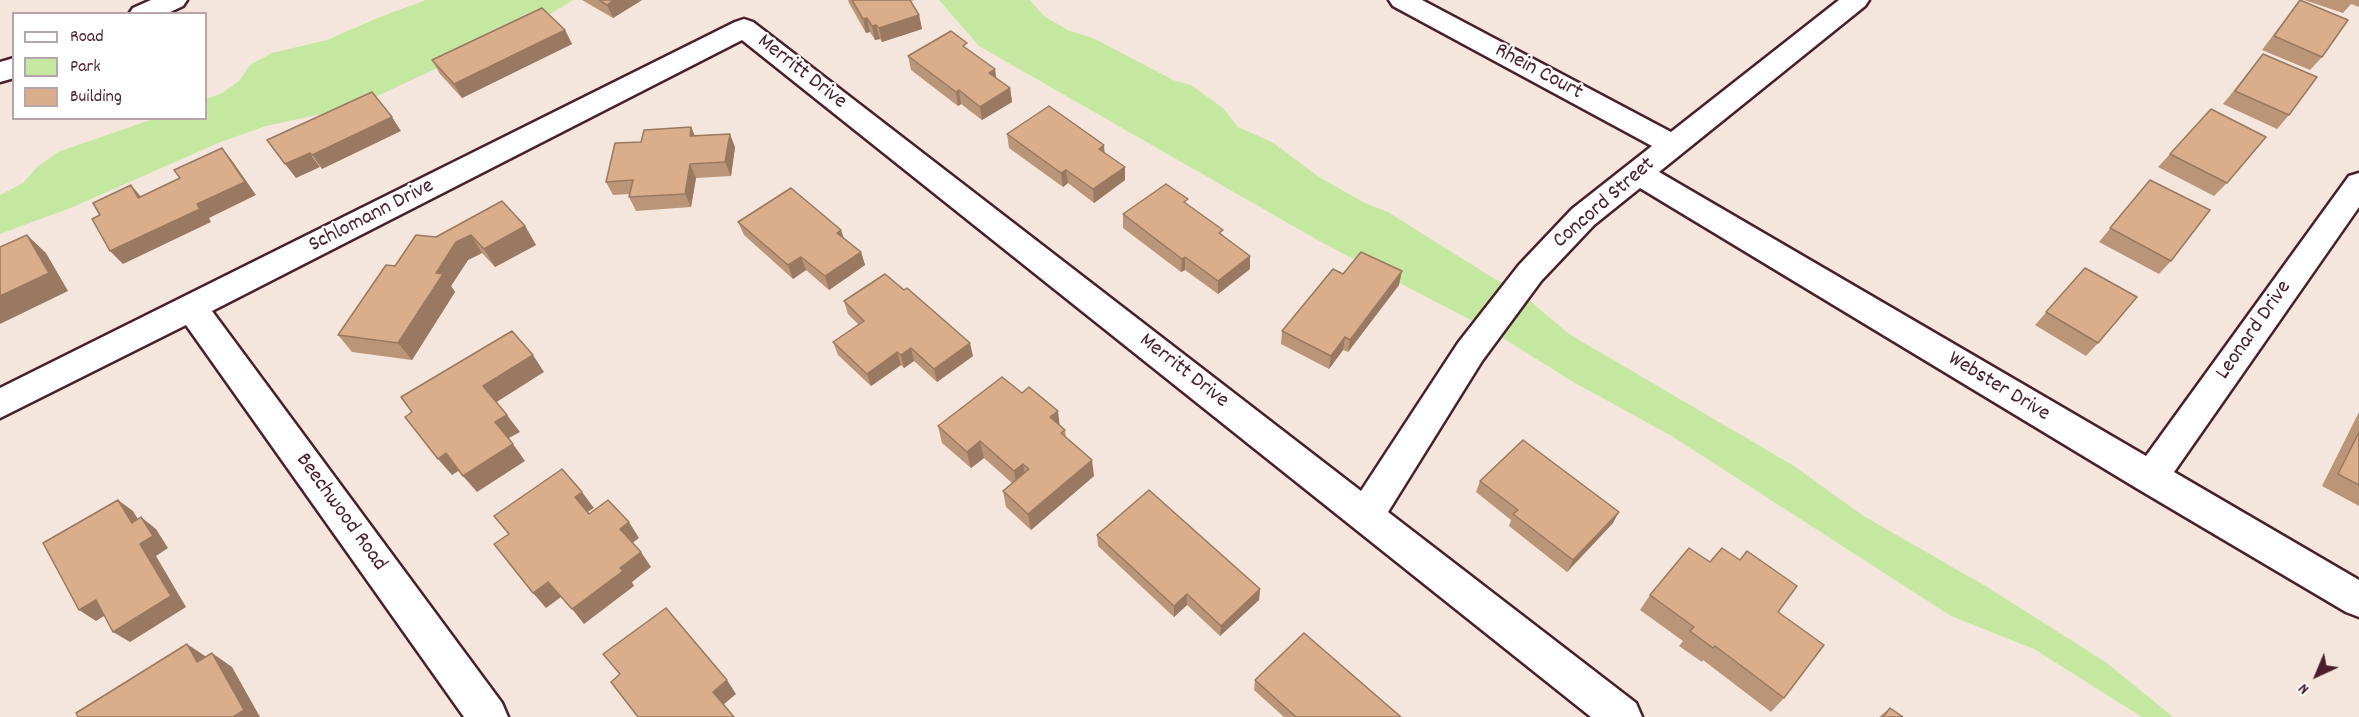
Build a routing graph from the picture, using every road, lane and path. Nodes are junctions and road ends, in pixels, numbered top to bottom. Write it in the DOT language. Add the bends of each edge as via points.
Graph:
graph roads {
  1 [pos="174,0"];
  2 [pos="1402,0"];
  3 [pos="1856,0"];
  4 [pos="147,12"];
  5 [pos="744,28"];
  6 [pos="1673,145"];
  7 [pos="1638,173"];
  8 [pos="2359,184"];
  9 [pos="192,308"];
  10 [pos="0,404"];
  11 [pos="2150,478"];
  12 [pos="1366,516"];
  13 [pos="2359,600"];
  14 [pos="488,717"];
  15 [pos="1622,717"];
  1 -- 4 [label="street"];
  2 -- 6 [label="street, Rhein Court"];
  3 -- 6 [label="street, Concord Street"];
  5 -- 9 [label="street, Schlomann Drive"];
  5 -- 12 [label="street, Merritt Drive"];
  6 -- 7 [label="street, Concord Street"];
  7 -- 11 [label="street, Webster Drive"];
  7 -- 12 [label="street, Concord Street" via="1583,217 1530,273 1470,352"];
  8 -- 11 [label="street, Leonard Drive"];
  9 -- 10 [label="street, Schlomann Drive"];
  9 -- 14 [label="street, Beechwood Road"];
  11 -- 13 [label="street, Webster Drive"];
  12 -- 15 [label="street, Merritt Drive"];
}
